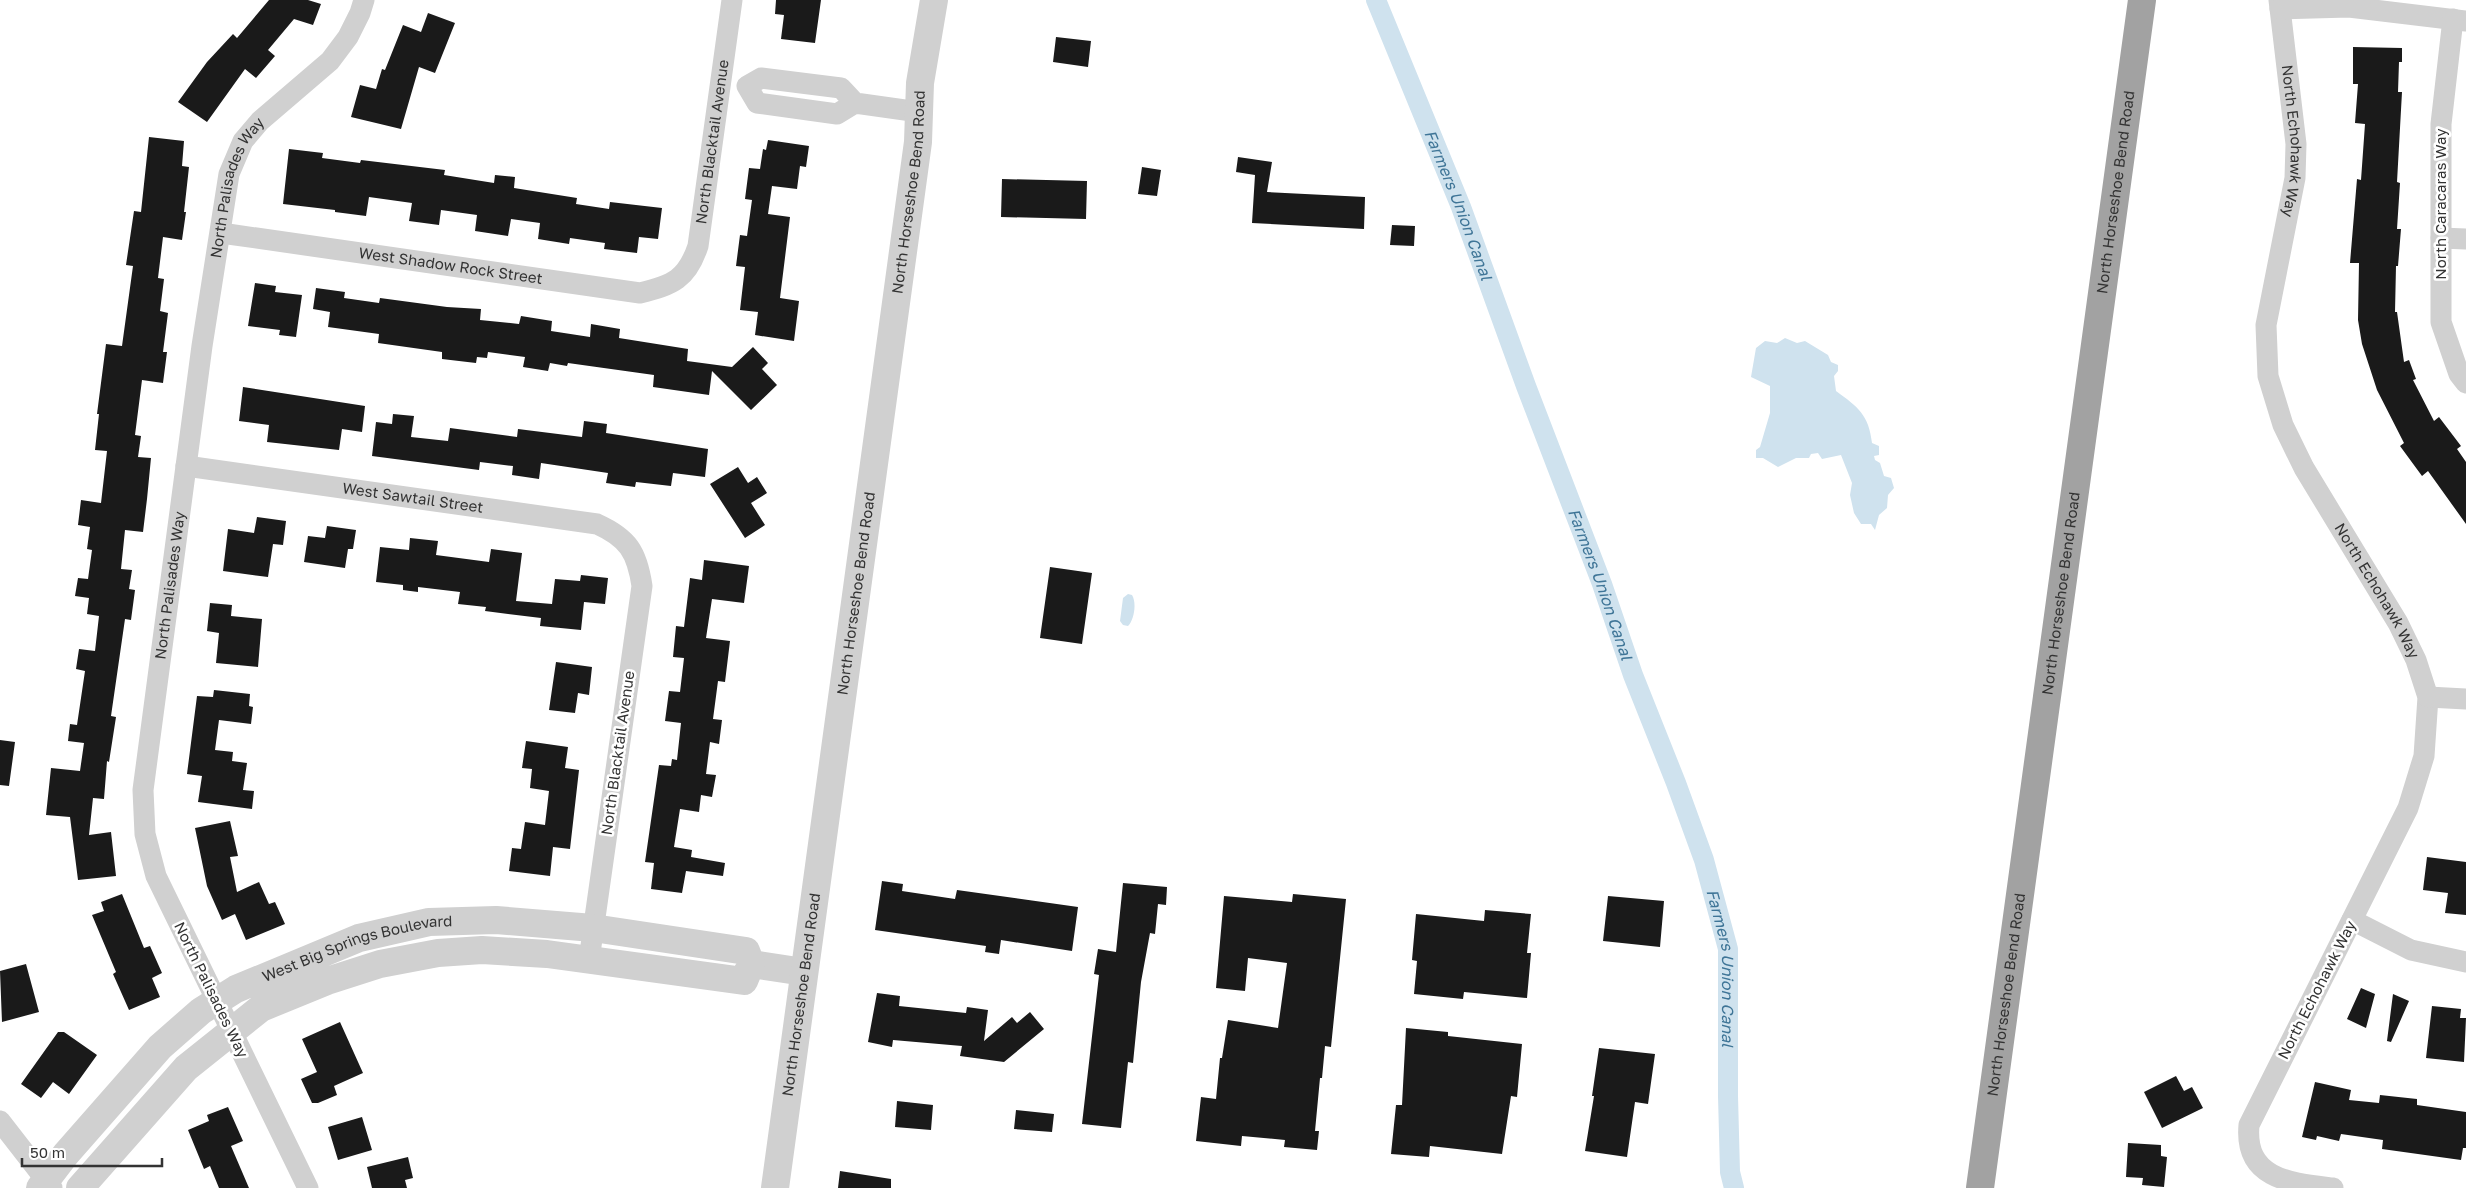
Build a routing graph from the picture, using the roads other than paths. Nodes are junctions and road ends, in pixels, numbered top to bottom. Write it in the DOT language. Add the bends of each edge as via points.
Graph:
graph roads {
  1 [pos="364,0"];
  2 [pos="732,0"];
  3 [pos="934,0"];
  4 [pos="2142,0"];
  5 [pos="2279,4"];
  6 [pos="2460,20"];
  7 [pos="721,82"];
  8 [pos="919,112"];
  9 [pos="221,233"];
  10 [pos="2441,238"];
  11 [pos="2466,239"];
  12 [pos="680,279"];
  13 [pos="2466,383"];
  14 [pos="186,466"];
  15 [pos="630,547"];
  16 [pos="2428,697"];
  17 [pos="2466,699"];
  18 [pos="2352,920"];
  19 [pos="593,928"];
  20 [pos="589,960"];
  21 [pos="2466,962"];
  22 [pos="751,964"];
  23 [pos="804,972"];
  24 [pos="216,1001"];
  25 [pos="231,1032"];
  26 [pos="0,1121"];
  27 [pos="46,1185"];
  28 [pos="80,1188"];
  29 [pos="308,1188"];
  30 [pos="775,1188"];
  31 [pos="1980,1188"];
  32 [pos="2333,1188"];
  1 -- 9 [label="street, North Palisades Way" via="348,37 330,61 260,121 243,141 229,174"];
  2 -- 7 [label="street, North Blacktail Avenue"];
  3 -- 8 [label="street, North Horseshoe Bend Road" via="920,83"];
  4 -- 31 [label="highway, North Horseshoe Bend Road"];
  5 -- 6 [label="street" via="2349,7"];
  5 -- 16 [label="street, North Echohawk Way" via="2296,144 2296,178 2266,325 2268,376 2283,425 2300,460 2398,624 2416,660"];
  6 -- 10 [label="street, North Caracaras Way" via="2440,124"];
  7 -- 8 [label="street" via="747,86 760,78 841,88 855,103"];
  7 -- 12 [label="street, North Blacktail Avenue" via="698,246 692,264"];
  8 -- 23 [label="street, North Horseshoe Bend Road" via="918,142"];
  9 -- 12 [label="street, West Shadow Rock Street" via="640,293 662,288"];
  9 -- 14 [label="street, North Palisades Way"];
  10 -- 11 [label="street"];
  10 -- 13 [label="street, North Caracaras Way" via="2441,322 2459,374"];
  14 -- 15 [label="street, West Sawtail Street" via="597,524 616,533"];
  14 -- 24 [label="street, North Palisades Way" via="143,790 143,812 156,876"];
  15 -- 19 [label="street, North Blacktail Avenue" via="639,566 642,586"];
  16 -- 17 [label="street"];
  16 -- 18 [label="street, North Echohawk Way" via="2424,756 2408,808"];
  18 -- 21 [label="street" via="2411,950"];
  18 -- 32 [label="street, North Echohawk Way" via="2249,1125 2247,1142 2255,1160 2270,1175 2291,1183"];
  19 -- 20 [label="street, North Blacktail Avenue"];
  19 -- 22 [label="street, West Big Springs Boulevard" via="746,951"];
  19 -- 24 [label="street, West Big Springs Boulevard" via="496,920 429,922 359,938 236,989"];
  20 -- 22 [label="street, West Big Springs Boulevard" via="744,981"];
  20 -- 25 [label="street, West Big Springs Boulevard" via="482,950 438,953 380,964 261,1008"];
  22 -- 23 [label="street"];
  23 -- 30 [label="street, North Horseshoe Bend Road"];
  24 -- 25 [label="street, North Palisades Way"];
  24 -- 27 [label="street, West Big Springs Boulevard" via="160,1048"];
  25 -- 28 [label="street, West Big Springs Boulevard" via="186,1068"];
  25 -- 29 [label="street, North Palisades Way"];
  26 -- 27 [label="street"];
}
